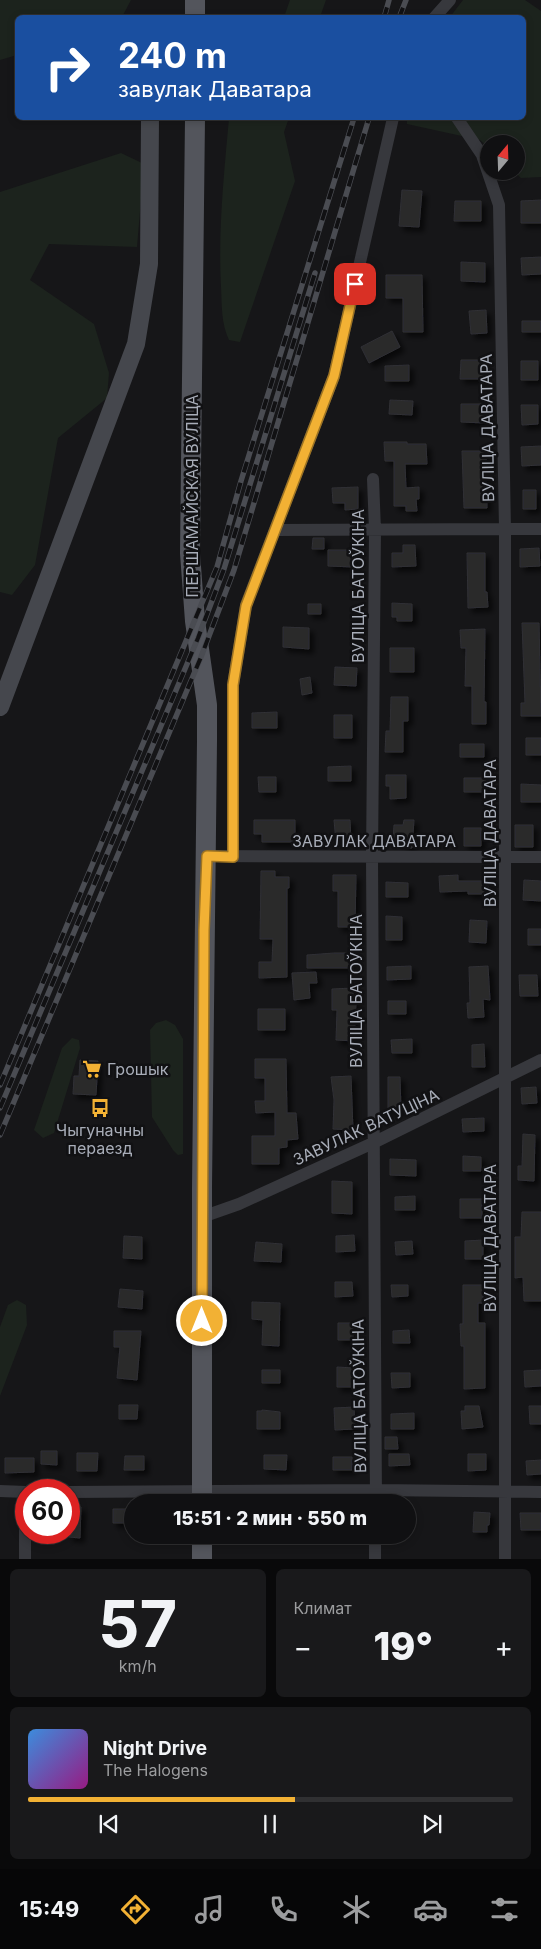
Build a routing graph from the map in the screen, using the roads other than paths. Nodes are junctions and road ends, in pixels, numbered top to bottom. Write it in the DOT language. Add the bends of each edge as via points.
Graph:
graph roads {
  1 [pos="195,0"];
  2 [pos="450,0"];
  3 [pos="195,15"];
  4 [pos="437,15"];
  5 [pos="150,120"];
  6 [pos="195,120"];
  7 [pos="393,120"];
  8 [pos="458,120"];
  9 [pos="373,479"];
  10 [pos="505,529"];
  11 [pos="541,529"];
  12 [pos="275,530"];
  13 [pos="376,530"];
  14 [pos="0,707"];
  15 [pos="207,856"];
  16 [pos="233,857"];
  17 [pos="506,857"];
  18 [pos="541,857"];
  19 [pos="372,858"];
  20 [pos="541,1060"];
  21 [pos="506,1077"];
  22 [pos="373,1143"];
  23 [pos="202,1217"];
  24 [pos="0,1491"];
  25 [pos="15,1492"];
  26 [pos="80,1492"];
  27 [pos="505,1492"];
  28 [pos="541,1492"];
  29 [pos="124,1494"];
  30 [pos="202,1494"];
  31 [pos="376,1494"];
  32 [pos="416,1495"];
  33 [pos="25,1544"];
  34 [pos="202,1544"];
  35 [pos="375,1544"];
  36 [pos="25,1559"];
  37 [pos="202,1559"];
  38 [pos="375,1559"];
  39 [pos="505,1559"];
  1 -- 3 [label="main road"];
  2 -- 4 [label="street"];
  5 -- 14 [label="street" via="149,264 136,344"];
  6 -- 15 [label="main road, ПЕРШАМАЙСКАЯ ВУЛІЦА" via="190,553 195,621 207,705"];
  7 -- 12 [label="street" via="334,376"];
  8 -- 10 [label="street, ВУЛІЦА ДАВАТАРА" via="482,155 499,205"];
  9 -- 13 [label="street, ВУЛІЦА БАТОЎКІНА"];
  10 -- 11 [label="street"];
  10 -- 13 [label="street"];
  10 -- 17 [label="street, ВУЛІЦА ДАВАТАРА"];
  12 -- 13 [label="street"];
  12 -- 16 [label="street" via="246,606 233,685"];
  13 -- 19 [label="street, ВУЛІЦА БАТОЎКІНА"];
  15 -- 16 [label="street, ЗАВУЛАК ДАВАТАРА"];
  15 -- 23 [label="main road, ПЕРШАМАЙСКАЯ ВУЛІЦА"];
  16 -- 19 [label="street, ЗАВУЛАК ДАВАТАРА"];
  17 -- 18 [label="street, ЗАВУЛАК ДАВАТАРА"];
  17 -- 19 [label="street, ЗАВУЛАК ДАВАТАРА"];
  17 -- 21 [label="street, ВУЛІЦА ДАВАТАРА"];
  19 -- 22 [label="street, ВУЛІЦА БАТОЎКІНА"];
  20 -- 21 [label="street, ЗАВУЛАК ВАТУЦІНА"];
  21 -- 22 [label="street, ЗАВУЛАК ВАТУЦІНА"];
  21 -- 27 [label="street, ВУЛІЦА ДАВАТАРА"];
  22 -- 23 [label="street, ЗАВУЛАК ВАТУЦІНА" via="239,1204"];
  22 -- 31 [label="street, ВУЛІЦА БАТОЎКІНА"];
  23 -- 30 [label="main road, ПЕРШАМАЙСКАЯ ВУЛІЦА"];
  24 -- 25 [label="street"];
  26 -- 29 [label="street"];
  27 -- 28 [label="street"];
  27 -- 32 [label="street"];
  27 -- 39 [label="street, ВУЛІЦА ДАВАТАРА"];
  33 -- 36 [label="street"];
  34 -- 37 [label="main road"];
  35 -- 38 [label="street"];
}
